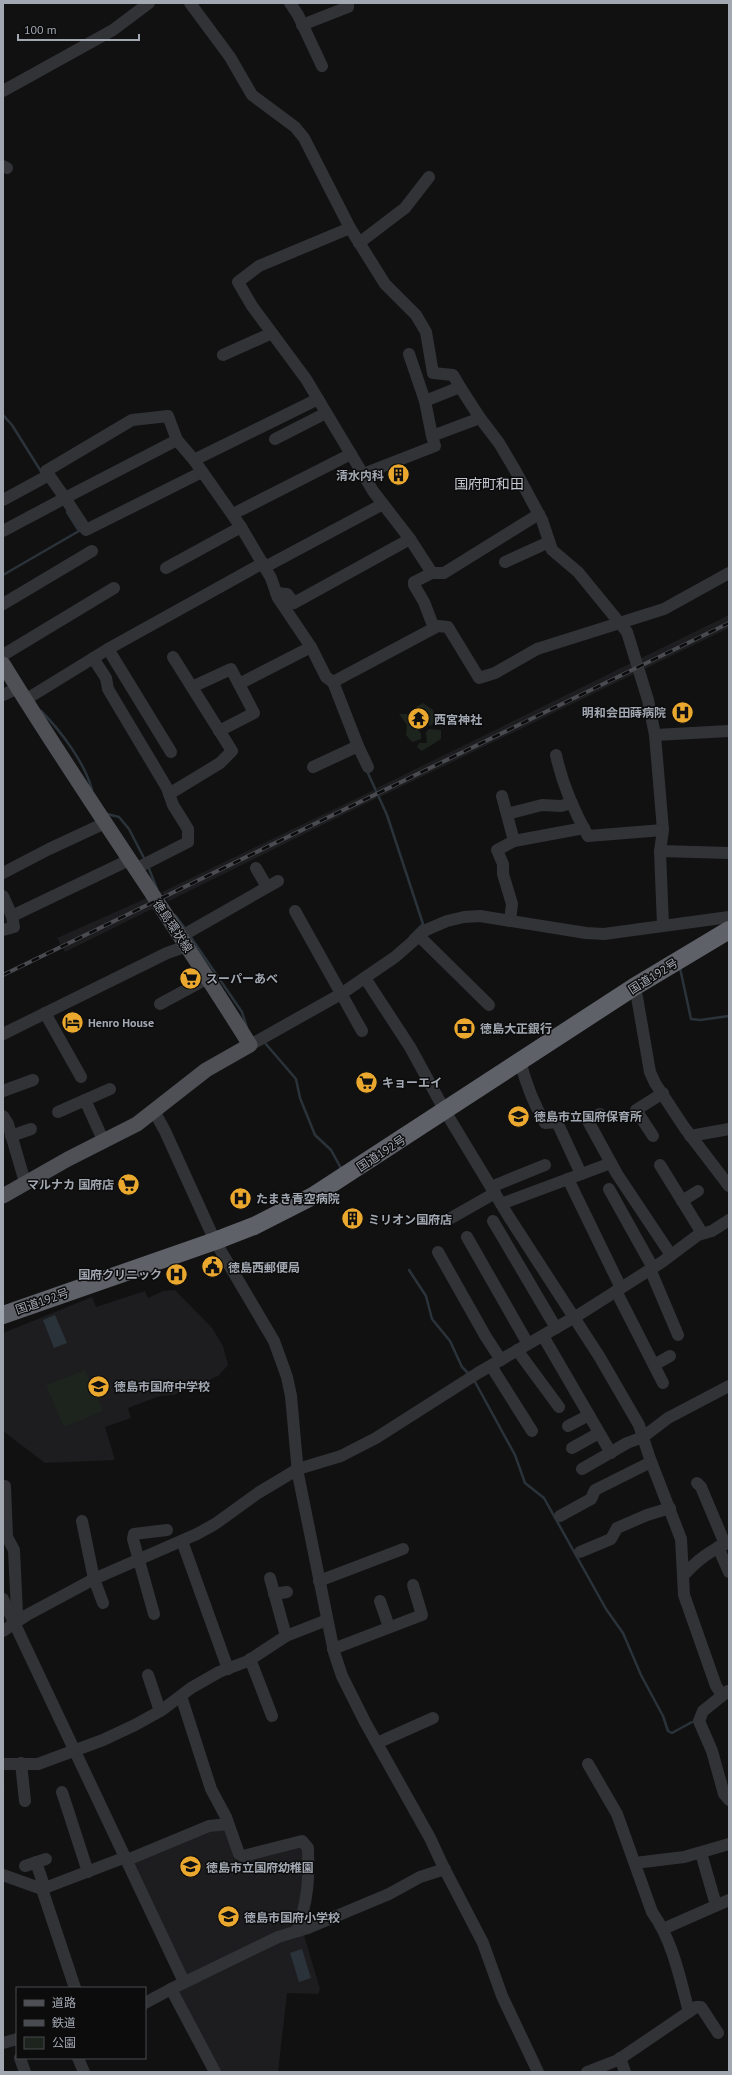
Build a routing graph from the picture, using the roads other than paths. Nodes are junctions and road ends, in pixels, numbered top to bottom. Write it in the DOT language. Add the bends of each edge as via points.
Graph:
graph roads {
  1 [pos="149,3"];
  2 [pos="190,3"];
  3 [pos="290,3"];
  4 [pos="348,3"];
  5 [pos="302,25"];
  6 [pos="322,66"];
  7 [pos="3,91"];
  8 [pos="429,177"];
  9 [pos="350,228"];
  10 [pos="359,243"];
  11 [pos="272,333"];
  12 [pos="226,350"];
  13 [pos="409,354"];
  14 [pos="460,387"];
  15 [pos="318,399"];
  16 [pos="425,401"];
  17 [pos="326,413"];
  18 [pos="480,418"];
  19 [pos="432,436"];
  20 [pos="275,438"];
  21 [pos="177,440"];
  22 [pos="351,454"];
  23 [pos="194,460"];
  24 [pos="202,472"];
  25 [pos="362,474"];
  26 [pos="46,476"];
  27 [pos="3,500"];
  28 [pos="62,500"];
  29 [pos="383,504"];
  30 [pos="233,514"];
  31 [pos="539,514"];
  32 [pos="241,527"];
  33 [pos="3,531"];
  34 [pos="410,538"];
  35 [pos="496,541"];
  36 [pos="549,542"];
  37 [pos="92,551"];
  38 [pos="264,565"];
  39 [pos="166,568"];
  40 [pos="432,573"];
  41 [pos="729,573"];
  42 [pos="114,588"];
  43 [pos="276,593"];
  44 [pos="3,604"];
  45 [pos="619,623"];
  46 [pos="434,628"];
  47 [pos="312,647"];
  48 [pos="108,649"];
  49 [pos="4,657"];
  50 [pos="172,657"];
  51 [pos="93,658"];
  52 [pos="331,680"];
  53 [pos="239,684"];
  54 [pos="192,687"];
  55 [pos="3,695"];
  56 [pos="25,696"];
  57 [pos="219,731"];
  58 [pos="729,731"];
  59 [pos="655,735"];
  60 [pos="356,747"];
  61 [pos="171,752"];
  62 [pos="556,755"];
  63 [pos="313,767"];
  64 [pos="368,767"];
  65 [pos="169,794"];
  66 [pos="502,796"];
  67 [pos="572,803"];
  68 [pos="507,814"];
  69 [pos="105,823"];
  70 [pos="584,828"];
  71 [pos="663,830"];
  72 [pos="514,841"];
  73 [pos="660,851"];
  74 [pos="729,853"];
  75 [pos="140,864"];
  76 [pos="256,868"];
  77 [pos="3,873"];
  78 [pos="278,881"];
  79 [pos="267,887"];
  80 [pos="3,896"];
  81 [pos="295,911"];
  82 [pos="12,916"];
  83 [pos="729,917"];
  84 [pos="510,921"];
  85 [pos="662,925"];
  86 [pos="3,930"];
  87 [pos="729,930"];
  88 [pos="419,936"];
  89 [pos="185,937"];
  90 [pos="208,978"];
  91 [pos="365,978"];
  92 [pos="634,987"];
  93 [pos="341,994"];
  94 [pos="160,1004"];
  95 [pos="489,1005"];
  96 [pos="44,1013"];
  97 [pos="362,1031"];
  98 [pos="3,1034"];
  99 [pos="250,1045"];
  100 [pos="520,1061"];
  101 [pos="81,1077"];
  102 [pos="33,1080"];
  103 [pos="110,1089"];
  104 [pos="3,1091"];
  105 [pos="663,1093"];
  106 [pos="85,1100"];
  107 [pos="154,1111"];
  108 [pos="445,1111"];
  109 [pos="58,1112"];
  110 [pos="600,1114"];
  111 [pos="3,1116"];
  112 [pos="32,1129"];
  113 [pos="729,1129"];
  114 [pos="11,1136"];
  115 [pos="653,1136"];
  116 [pos="690,1136"];
  117 [pos="104,1142"];
  118 [pos="611,1163"];
  119 [pos="544,1165"];
  120 [pos="665,1165"];
  121 [pos="581,1174"];
  122 [pos="568,1179"];
  123 [pos="26,1182"];
  124 [pos="729,1186"];
  125 [pos="609,1189"];
  126 [pos="493,1190"];
  127 [pos="698,1191"];
  128 [pos="3,1196"];
  129 [pos="682,1201"];
  130 [pos="501,1204"];
  131 [pos="451,1218"];
  132 [pos="729,1220"];
  133 [pos="493,1221"];
  134 [pos="702,1234"];
  135 [pos="467,1237"];
  136 [pos="215,1241"];
  137 [pos="438,1252"];
  138 [pos="671,1255"];
  139 [pos="651,1268"];
  140 [pos="619,1289"];
  141 [pos="3,1315"];
  142 [pos="575,1317"];
  143 [pos="556,1328"];
  144 [pos="678,1335"];
  145 [pos="543,1336"];
  146 [pos="528,1344"];
  147 [pos="517,1350"];
  148 [pos="670,1356"];
  149 [pos="501,1360"];
  150 [pos="654,1365"];
  151 [pos="490,1366"];
  152 [pos="663,1383"];
  153 [pos="729,1386"];
  154 [pos="559,1406"];
  155 [pos="588,1414"];
  156 [pos="568,1426"];
  157 [pos="532,1431"];
  158 [pos="599,1433"];
  159 [pos="643,1437"];
  160 [pos="572,1448"];
  161 [pos="611,1453"];
  162 [pos="651,1462"];
  163 [pos="298,1469"];
  164 [pos="582,1469"];
  165 [pos="697,1483"];
  166 [pos="3,1486"];
  167 [pos="670,1508"];
  168 [pos="560,1516"];
  169 [pos="82,1521"];
  170 [pos="167,1530"];
  171 [pos="182,1541"];
  172 [pos="724,1545"];
  173 [pos="580,1552"];
  174 [pos="397,1555"];
  175 [pos="138,1560"];
  176 [pos="729,1572"];
  177 [pos="683,1576"];
  178 [pos="270,1578"];
  179 [pos="94,1579"];
  180 [pos="319,1581"];
  181 [pos="413,1585"];
  182 [pos="287,1592"];
  183 [pos="274,1594"];
  184 [pos="3,1599"];
  185 [pos="380,1601"];
  186 [pos="103,1603"];
  187 [pos="154,1614"];
  188 [pos="327,1620"];
  189 [pos="15,1624"];
  190 [pos="389,1628"];
  191 [pos="3,1631"];
  192 [pos="286,1636"];
  193 [pos="333,1649"];
  194 [pos="250,1659"];
  195 [pos="228,1669"];
  196 [pos="148,1674"];
  197 [pos="725,1693"];
  198 [pos="181,1696"];
  199 [pos="160,1711"];
  200 [pos="272,1716"];
  201 [pos="434,1718"];
  202 [pos="377,1743"];
  203 [pos="75,1750"];
  204 [pos="21,1763"];
  205 [pos="3,1764"];
  206 [pos="588,1764"];
  207 [pos="62,1792"];
  208 [pos="729,1800"];
  209 [pos="25,1801"];
  210 [pos="228,1824"];
  211 [pos="729,1844"];
  212 [pos="701,1853"];
  213 [pos="126,1859"];
  214 [pos="36,1862"];
  215 [pos="635,1863"];
  216 [pos="445,1869"];
  217 [pos="88,1872"];
  218 [pos="3,1876"];
  219 [pos="42,1889"];
  220 [pos="729,1900"];
  221 [pos="716,1905"];
  222 [pos="663,1929"];
  223 [pos="297,1931"];
  224 [pos="184,1982"];
  225 [pos="75,1987"];
  226 [pos="171,1989"];
  227 [pos="146,2002"];
  228 [pos="689,2012"];
  229 [pos="718,2033"];
  230 [pos="620,2058"];
  231 [pos="20,2059"];
  232 [pos="78,2059"];
  233 [pos="25,2072"];
  234 [pos="84,2072"];
  235 [pos="215,2072"];
  236 [pos="538,2072"];
  237 [pos="587,2072"];
  238 [pos="625,2072"];
  1 -- 7 [label="street" via="113,30"];
  2 -- 9 [label="street" via="230,57 252,95 295,127 304,138"];
  3 -- 5 [label="street"];
  4 -- 5 [label="street" via="348,7"];
  5 -- 6 [label="street"];
  8 -- 10 [label="street" via="405,208"];
  9 -- 10 [label="street"];
  9 -- 11 [label="street" via="259,266 238,282"];
  10 -- 14 [label="street" via="385,284 420,321 426,332 433,373 453,375"];
  11 -- 12 [label="street"];
  11 -- 15 [label="street"];
  13 -- 16 [label="street"];
  14 -- 16 [label="street"];
  14 -- 18 [label="street"];
  15 -- 17 [label="street"];
  15 -- 23 [label="street"];
  16 -- 19 [label="street"];
  17 -- 20 [label="street"];
  17 -- 22 [label="street"];
  18 -- 19 [label="street"];
  18 -- 31 [label="street" via="499,443"];
  19 -- 25 [label="street" via="435,446"];
  21 -- 23 [label="street"];
  21 -- 26 [label="street" via="168,416 132,420 46,471"];
  21 -- 28 [label="street"];
  22 -- 25 [label="street"];
  22 -- 30 [label="street"];
  23 -- 24 [label="street"];
  24 -- 28 [label="street" via="86,530"];
  24 -- 30 [label="street"];
  25 -- 29 [label="street"];
  26 -- 27 [label="street"];
  26 -- 28 [label="street"];
  28 -- 33 [label="street"];
  29 -- 34 [label="street"];
  29 -- 38 [label="street"];
  30 -- 32 [label="street"];
  31 -- 35 [label="street"];
  31 -- 36 [label="street"];
  32 -- 38 [label="street"];
  32 -- 39 [label="street"];
  34 -- 40 [label="street"];
  34 -- 43 [label="street" via="294,603 287,594"];
  35 -- 36 [label="street" via="507,565"];
  35 -- 40 [label="street" via="444,573"];
  36 -- 45 [label="street" via="552,550 578,572"];
  37 -- 44 [label="street"];
  38 -- 43 [label="street"];
  38 -- 48 [label="street"];
  40 -- 46 [label="street" via="414,582 414,585"];
  41 -- 45 [label="street" via="664,609"];
  42 -- 49 [label="street"];
  43 -- 47 [label="street"];
  45 -- 46 [label="street" via="537,649 495,673 479,678 448,627"];
  45 -- 59 [label="street" via="627,632 638,666"];
  46 -- 52 [label="street"];
  47 -- 52 [label="street"];
  47 -- 53 [label="street"];
  48 -- 51 [label="street"];
  48 -- 61 [label="street"];
  49 -- 56 [label="main road, 徳島環状線"];
  50 -- 54 [label="street"];
  51 -- 56 [label="street"];
  51 -- 65 [label="street"];
  52 -- 60 [label="street"];
  53 -- 54 [label="street" via="231,669"];
  53 -- 57 [label="street" via="254,713"];
  54 -- 57 [label="street"];
  55 -- 56 [label="street"];
  56 -- 69 [label="main road, 徳島環状線"];
  57 -- 65 [label="street" via="232,751 220,763"];
  58 -- 59 [label="street"];
  59 -- 71 [label="street"];
  60 -- 63 [label="street"];
  60 -- 64 [label="street"];
  62 -- 67 [label="street" via="560,775"];
  65 -- 75 [label="street" via="172,805 188,829 188,842"];
  66 -- 68 [label="street"];
  67 -- 68 [label="street" via="561,806 542,805"];
  67 -- 70 [label="street"];
  68 -- 72 [label="street"];
  69 -- 75 [label="main road, 徳島環状線"];
  69 -- 77 [label="street"];
  70 -- 71 [label="street" via="588,836"];
  70 -- 72 [label="street"];
  71 -- 73 [label="street"];
  72 -- 84 [label="street" via="497,850 503,864 503,874 512,904"];
  73 -- 74 [label="street"];
  73 -- 85 [label="street"];
  75 -- 82 [label="street"];
  75 -- 89 [label="main road, 徳島環状線"];
  76 -- 79 [label="street"];
  78 -- 79 [label="street"];
  79 -- 89 [label="street" via="238,897"];
  80 -- 82 [label="street"];
  81 -- 93 [label="street"];
  82 -- 86 [label="street" via="14,926"];
  83 -- 85 [label="street"];
  84 -- 85 [label="street" via="604,934"];
  84 -- 88 [label="street" via="464,916 433,926"];
  87 -- 92 [label="highway, 国道192号"];
  88 -- 91 [label="street"];
  88 -- 95 [label="street"];
  89 -- 90 [label="main road, 徳島環状線"];
  89 -- 96 [label="street" via="167,953"];
  90 -- 94 [label="street"];
  90 -- 99 [label="main road, 徳島環状線"];
  91 -- 93 [label="street"];
  91 -- 108 [label="street" via="410,1047"];
  92 -- 100 [label="highway, 国道192号"];
  92 -- 105 [label="street" via="650,1072"];
  93 -- 97 [label="street"];
  93 -- 99 [label="street"];
  96 -- 98 [label="street"];
  96 -- 101 [label="street"];
  99 -- 107 [label="main road" via="206,1070"];
  100 -- 108 [label="highway, 国道192号"];
  100 -- 121 [label="street" via="528,1091 538,1112 546,1124 557,1122"];
  102 -- 104 [label="street"];
  103 -- 106 [label="street"];
  105 -- 115 [label="street" via="636,1110"];
  105 -- 116 [label="street"];
  106 -- 109 [label="street"];
  106 -- 117 [label="street"];
  107 -- 117 [label="main road" via="137,1124"];
  107 -- 136 [label="street"];
  108 -- 126 [label="street"];
  108 -- 136 [label="highway, 国道192号" via="313,1196 254,1226"];
  110 -- 118 [label="street" via="588,1121"];
  111 -- 114 [label="street"];
  112 -- 114 [label="street"];
  113 -- 116 [label="street"];
  114 -- 123 [label="street"];
  116 -- 124 [label="street"];
  117 -- 123 [label="main road"];
  118 -- 121 [label="street"];
  118 -- 138 [label="street"];
  119 -- 126 [label="street"];
  120 -- 129 [label="street"];
  121 -- 122 [label="street"];
  122 -- 130 [label="street"];
  122 -- 140 [label="street"];
  123 -- 128 [label="main road"];
  125 -- 139 [label="street"];
  126 -- 130 [label="street"];
  126 -- 131 [label="street"];
  127 -- 129 [label="street"];
  129 -- 134 [label="street"];
  130 -- 142 [label="street"];
  132 -- 134 [label="street"];
  133 -- 143 [label="street"];
  134 -- 138 [label="street"];
  135 -- 146 [label="street"];
  136 -- 141 [label="highway, 国道192号"];
  136 -- 163 [label="street" via="266,1327 280,1359 291,1396"];
  137 -- 149 [label="street"];
  138 -- 139 [label="street"];
  139 -- 140 [label="street"];
  139 -- 144 [label="street"];
  140 -- 142 [label="street"];
  140 -- 150 [label="street"];
  142 -- 143 [label="street"];
  142 -- 159 [label="street" via="627,1401"];
  143 -- 145 [label="street"];
  145 -- 146 [label="street"];
  145 -- 155 [label="street"];
  146 -- 147 [label="street"];
  147 -- 149 [label="street"];
  147 -- 154 [label="street"];
  148 -- 150 [label="street"];
  149 -- 151 [label="street"];
  150 -- 152 [label="street"];
  151 -- 157 [label="street"];
  151 -- 163 [label="street" via="376,1438 341,1456"];
  153 -- 159 [label="street" via="668,1418"];
  155 -- 156 [label="street"];
  155 -- 158 [label="street"];
  158 -- 160 [label="street"];
  158 -- 161 [label="street"];
  159 -- 161 [label="street"];
  159 -- 162 [label="street"];
  161 -- 164 [label="street"];
  162 -- 167 [label="street"];
  162 -- 168 [label="street" via="595,1490 591,1499"];
  163 -- 171 [label="street" via="258,1493 215,1524"];
  163 -- 180 [label="street"];
  165 -- 172 [label="street" via="701,1487"];
  166 -- 189 [label="street" via="7,1537 14,1550 17,1613"];
  167 -- 173 [label="street" via="617,1528 611,1539"];
  167 -- 177 [label="street" via="681,1539"];
  169 -- 179 [label="street"];
  170 -- 175 [label="street" via="134,1534"];
  171 -- 175 [label="street"];
  171 -- 195 [label="street"];
  172 -- 176 [label="street"];
  172 -- 177 [label="street" via="696,1561"];
  174 -- 180 [label="street" via="363,1569"];
  175 -- 179 [label="street"];
  175 -- 187 [label="street"];
  177 -- 197 [label="street" via="684,1595 690,1618 716,1686"];
  178 -- 183 [label="street"];
  179 -- 186 [label="street"];
  179 -- 189 [label="street"];
  180 -- 188 [label="street"];
  181 -- 190 [label="street" via="422,1615"];
  182 -- 183 [label="street"];
  183 -- 192 [label="street"];
  184 -- 189 [label="street"];
  185 -- 190 [label="street"];
  188 -- 192 [label="street"];
  188 -- 193 [label="street"];
  189 -- 191 [label="street"];
  189 -- 203 [label="street"];
  190 -- 193 [label="street"];
  192 -- 194 [label="street"];
  193 -- 202 [label="street" via="342,1676"];
  194 -- 195 [label="street"];
  194 -- 200 [label="street"];
  195 -- 198 [label="street"];
  196 -- 199 [label="street"];
  197 -- 208 [label="street" via="704,1711 699,1721 712,1751 724,1794"];
  198 -- 199 [label="street"];
  198 -- 210 [label="street" via="210,1788"];
  199 -- 203 [label="street" via="135,1725"];
  201 -- 202 [label="street"];
  202 -- 216 [label="street"];
  203 -- 204 [label="street" via="38,1764"];
  203 -- 213 [label="street"];
  204 -- 205 [label="street"];
  204 -- 209 [label="street"];
  206 -- 215 [label="street" via="617,1814"];
  207 -- 217 [label="street"];
  210 -- 213 [label="street" via="209,1826"];
  210 -- 223 [label="street" via="243,1856 302,1841 308,1848 307,1900"];
  211 -- 212 [label="street"];
  212 -- 215 [label="street"];
  212 -- 221 [label="street"];
  213 -- 217 [label="street"];
  213 -- 224 [label="street"];
  214 -- 219 [label="street" via="43,1883"];
  215 -- 222 [label="street" via="652,1912"];
  216 -- 223 [label="street" via="420,1877 389,1894"];
  216 -- 236 [label="street" via="483,1943 502,1996"];
  217 -- 219 [label="street"];
  218 -- 219 [label="street"];
  219 -- 225 [label="street"];
  220 -- 221 [label="street"];
  221 -- 222 [label="street"];
  222 -- 228 [label="street"];
  223 -- 224 [label="street"];
  224 -- 226 [label="street"];
  226 -- 227 [label="street"];
  226 -- 235 [label="street"];
  228 -- 229 [label="street" via="701,2007"];
  228 -- 230 [label="street"];
  230 -- 237 [label="street"];
  230 -- 238 [label="street"];
  231 -- 233 [label="street"];
  232 -- 234 [label="street"];
}
